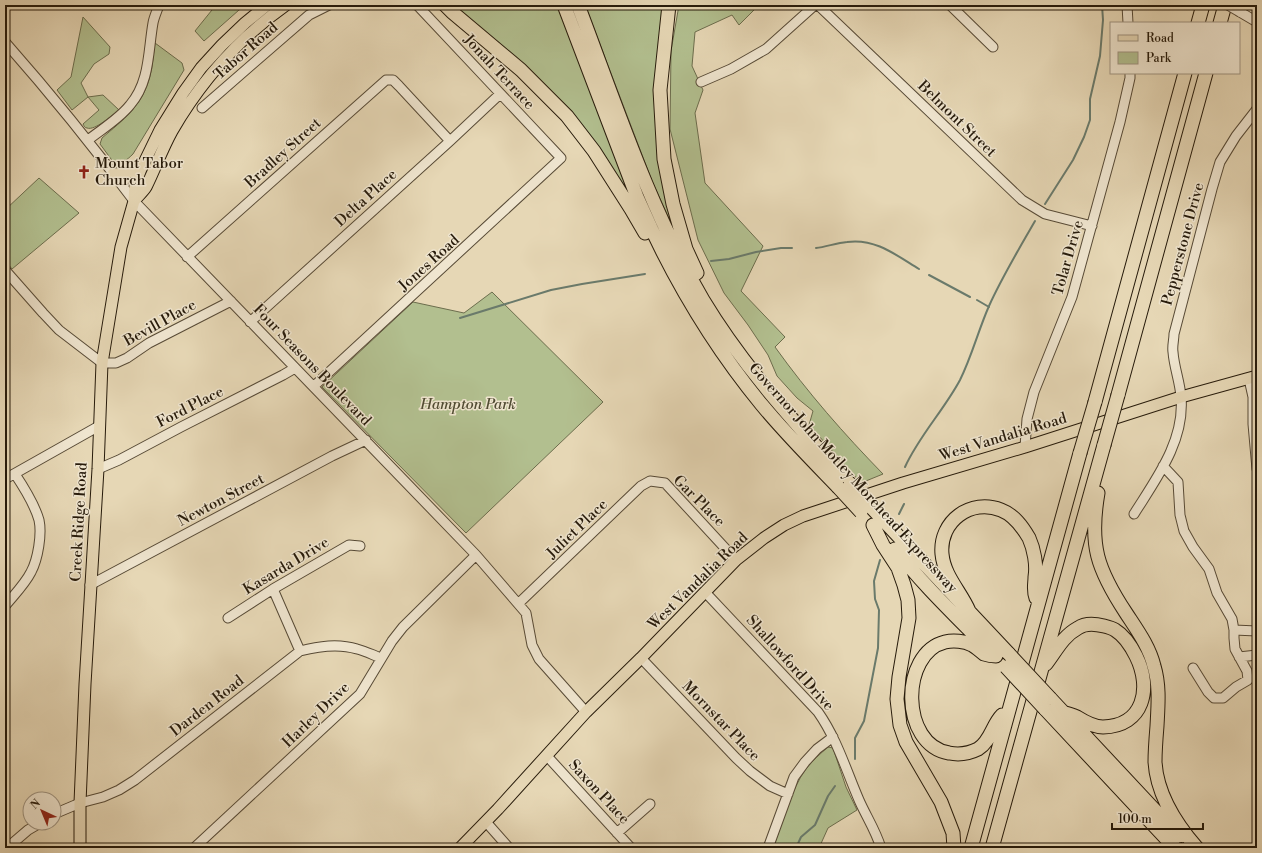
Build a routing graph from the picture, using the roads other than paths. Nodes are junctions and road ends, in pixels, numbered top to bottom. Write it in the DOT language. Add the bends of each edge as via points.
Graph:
graph roads {
  1 [pos="159,5"];
  2 [pos="267,5"];
  3 [pos="286,5"];
  4 [pos="329,5"];
  5 [pos="417,5"];
  6 [pos="445,5"];
  7 [pos="564,5"];
  8 [pos="578,5"];
  9 [pos="669,5"];
  10 [pos="815,5"];
  11 [pos="818,5"];
  12 [pos="950,5"];
  13 [pos="1127,5"];
  14 [pos="1203,5"];
  15 [pos="1225,11"];
  16 [pos="1128,22"];
  17 [pos="1198,22"];
  18 [pos="1257,22"];
  19 [pos="5,42"];
  20 [pos="993,47"];
  21 [pos="1130,74"];
  22 [pos="1185,74"];
  23 [pos="1206,74"];
  24 [pos="701,82"];
  25 [pos="500,94"];
  26 [pos="202,108"];
  27 [pos="1257,109"];
  28 [pos="88,140"];
  29 [pos="450,141"];
  30 [pos="561,158"];
  31 [pos="141,168"];
  32 [pos="113,174"];
  33 [pos="134,201"];
  34 [pos="1092,226"];
  35 [pos="187,257"];
  36 [pos="5,270"];
  37 [pos="676,278"];
  38 [pos="230,301"];
  39 [pos="250,322"];
  40 [pos="738,353"];
  41 [pos="102,363"];
  42 [pos="295,368"];
  43 [pos="1253,378"];
  44 [pos="314,386"];
  45 [pos="1181,397"];
  46 [pos="99,426"];
  47 [pos="366,440"];
  48 [pos="1025,447"];
  49 [pos="1163,466"];
  50 [pos="98,469"];
  51 [pos="1257,469"];
  52 [pos="15,474"];
  53 [pos="1095,475"];
  54 [pos="5,479"];
  55 [pos="657,481"];
  56 [pos="844,486"];
  57 [pos="866,509"];
  58 [pos="1134,514"];
  59 [pos="873,525"];
  60 [pos="360,546"];
  61 [pos="476,555"];
  62 [pos="736,560"];
  63 [pos="90,585"];
  64 [pos="273,590"];
  65 [pos="705,592"];
  66 [pos="519,603"];
  67 [pos="1038,604"];
  68 [pos="5,606"];
  69 [pos="970,611"];
  70 [pos="228,618"];
  71 [pos="1234,630"];
  72 [pos="1257,631"];
  73 [pos="300,651"];
  74 [pos="1257,655"];
  75 [pos="1240,657"];
  76 [pos="381,658"];
  77 [pos="641,658"];
  78 [pos="1003,659"];
  79 [pos="1193,668"];
  80 [pos="1042,670"];
  81 [pos="1047,703"];
  82 [pos="1009,708"];
  83 [pos="586,712"];
  84 [pos="1063,712"];
  85 [pos="833,737"];
  86 [pos="547,756"];
  87 [pos="788,794"];
  88 [pos="80,803"];
  89 [pos="650,804"];
  90 [pos="62,811"];
  91 [pos="486,822"];
  92 [pos="27,831"];
  93 [pos="617,833"];
  94 [pos="7,848"];
  95 [pos="80,848"];
  96 [pos="194,848"];
  97 [pos="460,848"];
  98 [pos="509,848"];
  99 [pos="631,848"];
  100 [pos="768,848"];
  101 [pos="880,848"];
  102 [pos="954,848"];
  103 [pos="971,848"];
  104 [pos="992,848"];
  105 [pos="1175,848"];
  106 [pos="1190,848"];
  107 [pos="1197,848"];
  1 -- 28 [label="street" via="153,21 147,68 139,91 123,113"];
  2 -- 31 [label="main road, Creek Ridge Road" via="222,45 202,68 171,110"];
  3 -- 33 [label="main road, Creek Ridge Road" via="236,47 202,86 172,132 145,188"];
  4 -- 26 [label="street, Tabor Road" via="309,15"];
  5 -- 25 [label="street, Jonah Terrace"];
  6 -- 37 [label="highway" via="521,70 567,116 594,151 664,265"];
  7 -- 37 [label="highway, Governor John Motley Morehead Expressway" via="638,196"];
  8 -- 40 [label="highway, Governor John Motley Morehead Expressway" via="660,216 694,284"];
  9 -- 40 [label="highway" via="660,90 664,159 671,196 686,249"];
  10 -- 24 [label="street" via="766,49"];
  11 -- 34 [label="street, Belmont Street" via="1022,200 1045,214"];
  12 -- 20 [label="street"];
  13 -- 16 [label="street"];
  14 -- 17 [label="highway"];
  15 -- 18 [label="street, bridge" via="1240,12"];
  19 -- 28 [label="street, Four Seasons Boulevard"];
  21 -- 34 [label="street, Tolar Drive"];
  22 -- 67 [label="highway, bridge"];
  23 -- 53 [label="highway, bridge"];
  25 -- 29 [label="street, Delta Place"];
  25 -- 30 [label="street, Jonah Terrace"];
  27 -- 45 [label="street, Pepperstone Drive" via="1220,162 1203,223 1174,334 1173,351"];
  28 -- 32 [label="street, Four Seasons Boulevard"];
  29 -- 35 [label="street, Bradley Street" via="393,80 386,80"];
  29 -- 39 [label="street, Delta Place"];
  30 -- 44 [label="street, Jones Road"];
  31 -- 32 [label="main road"];
  31 -- 33 [label="main road, Creek Ridge Road" via="135,184"];
  32 -- 33 [label="street, Four Seasons Boulevard"];
  33 -- 35 [label="street, Four Seasons Boulevard"];
  33 -- 41 [label="main road, Creek Ridge Road" via="121,247"];
  34 -- 48 [label="street, Tolar Drive" via="1072,297 1034,392 1027,419"];
  35 -- 38 [label="street, Four Seasons Boulevard"];
  36 -- 41 [label="street" via="59,330"];
  37 -- 56 [label="highway, Governor John Motley Morehead Expressway" via="704,325 762,405"];
  38 -- 39 [label="street, Four Seasons Boulevard"];
  38 -- 41 [label="street, Bevill Place" via="149,343 127,358"];
  39 -- 42 [label="street, Four Seasons Boulevard"];
  40 -- 56 [label="highway, Governor John Motley Morehead Expressway"];
  41 -- 46 [label="main road, Creek Ridge Road"];
  42 -- 44 [label="street, Four Seasons Boulevard"];
  42 -- 50 [label="street, Ford Place"];
  43 -- 45 [label="main road, West Vandalia Road"];
  43 -- 51 [label="street" via="1253,424"];
  44 -- 47 [label="street, Four Seasons Boulevard"];
  45 -- 48 [label="main road, West Vandalia Road"];
  45 -- 49 [label="street, Pepperstone Drive" via="1180,421 1173,446"];
  46 -- 50 [label="main road, Creek Ridge Road"];
  46 -- 52 [label="street"];
  47 -- 61 [label="street, Four Seasons Boulevard"];
  47 -- 63 [label="street, Newton Street"];
  48 -- 62 [label="main road, West Vandalia Road" via="803,516 764,538"];
  49 -- 58 [label="street, Pepperstone Drive"];
  49 -- 71 [label="street" via="1178,482 1180,515 1184,531 1209,569 1217,593 1232,619"];
  50 -- 63 [label="main road, Creek Ridge Road"];
  52 -- 54 [label="street"];
  52 -- 68 [label="street" via="25,489 38,520 39,539 32,571"];
  53 -- 80 [label="highway"];
  53 -- 107 [label="highway" via="1099,486 1094,528 1099,562 1114,595 1145,642 1158,680 1155,762 1160,786 1180,827"];
  55 -- 62 [label="street, Gar Place" via="665,484"];
  55 -- 66 [label="street, Juliet Place" via="650,481 641,486"];
  56 -- 57 [label="highway, Governor John Motley Morehead Expressway, bridge"];
  57 -- 59 [label="highway, Governor John Motley Morehead Expressway"];
  57 -- 69 [label="highway, Governor John Motley Morehead Expressway"];
  59 -- 78 [label="highway, Governor John Motley Morehead Expressway" via="940,600"];
  59 -- 102 [label="highway" via="883,545 894,559 908,600 909,618 897,699 900,726 906,742 941,802 953,833"];
  60 -- 64 [label="street, Kasarda Drive" via="348,545"];
  61 -- 66 [label="street, Four Seasons Boulevard"];
  61 -- 76 [label="street, Harley Drive" via="403,627"];
  62 -- 65 [label="main road, West Vandalia Road"];
  63 -- 88 [label="main road, Creek Ridge Road"];
  64 -- 70 [label="street, Kasarda Drive"];
  64 -- 73 [label="street"];
  65 -- 77 [label="main road, West Vandalia Road"];
  65 -- 85 [label="street, Shallowford Drive" via="818,712"];
  66 -- 83 [label="street, Four Seasons Boulevard" via="526,613 532,645 539,659"];
  67 -- 69 [label="highway" via="1034,592 1035,561 1030,540 1022,526 1008,514 994,508 979,507 965,512 952,521 943,536 942,546 944,564 949,576"];
  67 -- 82 [label="highway"];
  69 -- 78 [label="highway, Governor John Motley Morehead Expressway"];
  71 -- 72 [label="street"];
  71 -- 75 [label="street" via="1235,649"];
  73 -- 76 [label="street, Darden Road" via="333,645 356,648"];
  73 -- 88 [label="street, Darden Road" via="135,780 103,797"];
  74 -- 75 [label="street"];
  75 -- 79 [label="street" via="1247,671 1248,680 1223,698 1214,698"];
  76 -- 96 [label="street, Harley Drive" via="360,694 348,707"];
  77 -- 83 [label="main road, West Vandalia Road"];
  77 -- 87 [label="street, Mornstar Place" via="750,771 770,786"];
  78 -- 81 [label="highway, Governor John Motley Morehead Expressway, bridge"];
  78 -- 82 [label="highway" via="984,654 964,642 937,645 918,665 914,676 912,702 919,732 928,744 943,752 955,754 967,754 979,748"];
  80 -- 84 [label="highway" via="1062,641 1079,627 1088,624 1098,624 1114,630 1132,647 1144,676 1145,689 1139,709 1128,719 1115,725 1101,727"];
  80 -- 104 [label="highway"];
  81 -- 84 [label="highway, Governor John Motley Morehead Expressway"];
  81 -- 105 [label="highway, Governor John Motley Morehead Expressway"];
  82 -- 103 [label="highway"];
  83 -- 86 [label="main road, West Vandalia Road"];
  84 -- 106 [label="highway, Governor John Motley Morehead Expressway"];
  85 -- 87 [label="street" via="805,762 794,777"];
  85 -- 101 [label="street, Shallowford Drive"];
  86 -- 91 [label="main road, West Vandalia Road"];
  86 -- 93 [label="street, Saxon Place"];
  87 -- 100 [label="street"];
  88 -- 90 [label="street, Darden Road"];
  88 -- 95 [label="main road, Creek Ridge Road"];
  89 -- 93 [label="street"];
  91 -- 97 [label="main road, West Vandalia Road"];
  91 -- 98 [label="street"];
  92 -- 94 [label="street"];
  93 -- 99 [label="street, Saxon Place"];
}
